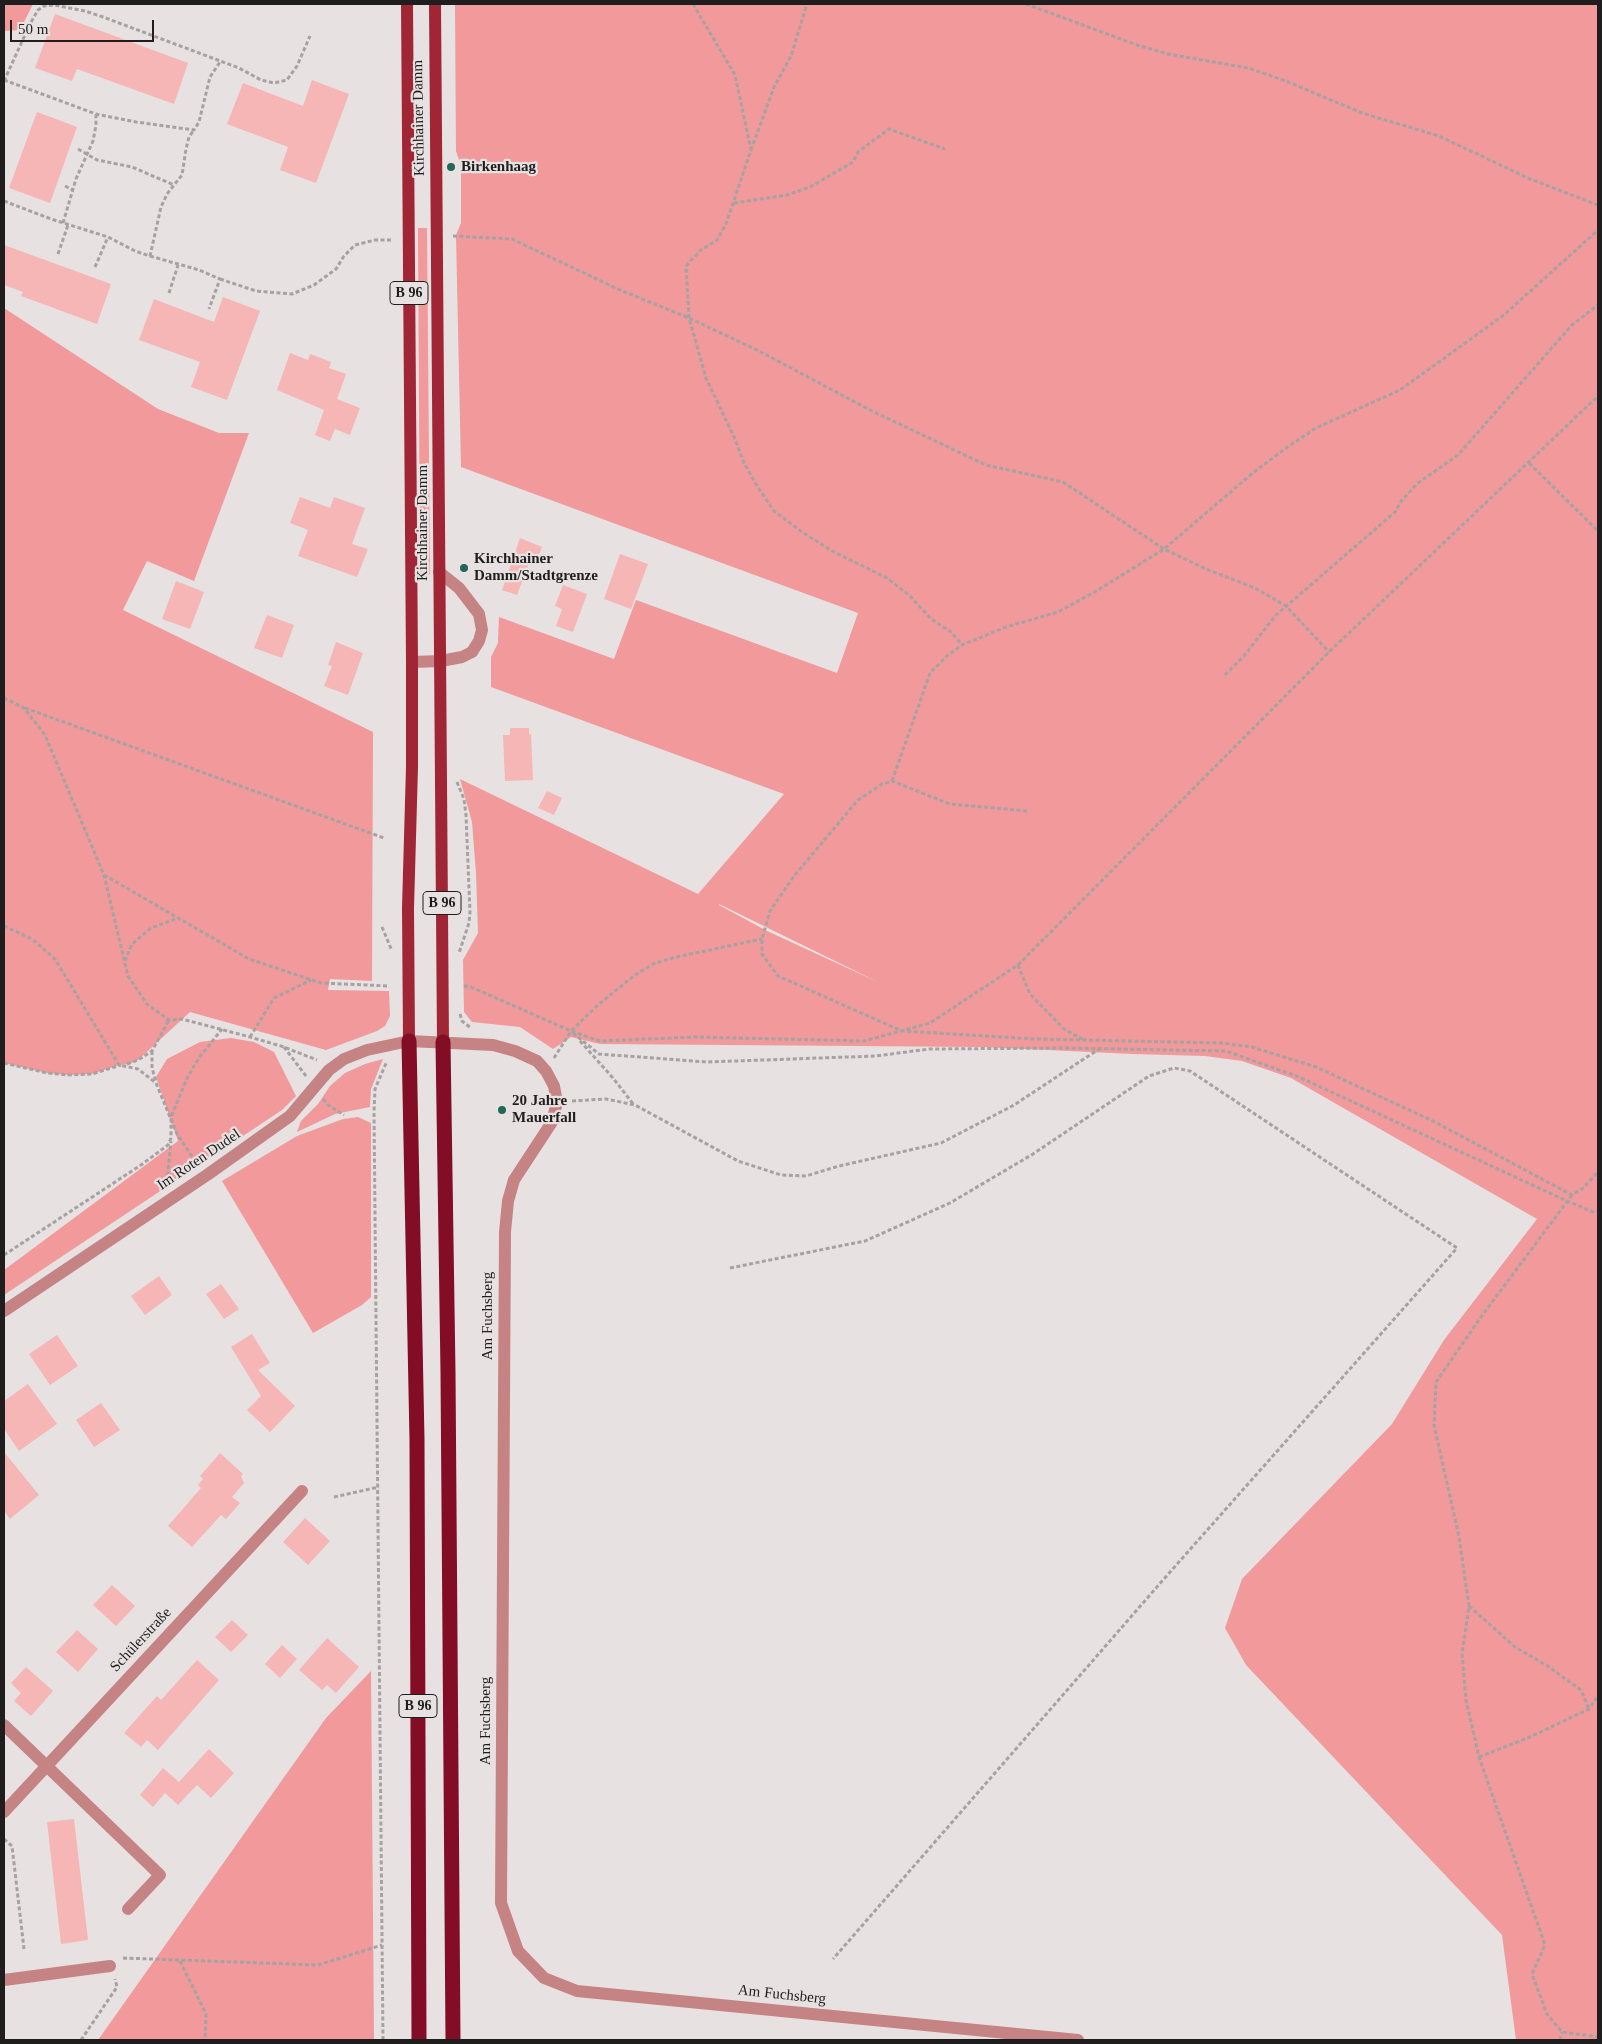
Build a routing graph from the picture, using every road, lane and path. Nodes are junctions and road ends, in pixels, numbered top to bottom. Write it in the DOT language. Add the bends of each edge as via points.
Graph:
graph roads {
  1 [pos="407,4"];
  2 [pos="435,4"];
  3 [pos="693,4"];
  4 [pos="807,4"];
  5 [pos="1026,4"];
  6 [pos="310,36"];
  7 [pos="220,62"];
  8 [pos="4,80"];
  9 [pos="96,114"];
  10 [pos="194,130"];
  11 [pos="78,148"];
  12 [pos="945,149"];
  13 [pos="751,150"];
  14 [pos="87,154"];
  15 [pos="174,185"];
  16 [pos="66,186"];
  17 [pos="73,190"];
  18 [pos="4,201"];
  19 [pos="734,203"];
  20 [pos="1598,205"];
  21 [pos="63,223"];
  22 [pos="68,225"];
  23 [pos="1598,230"];
  24 [pos="452,236"];
  25 [pos="108,237"];
  26 [pos="409,241"];
  27 [pos="58,254"];
  28 [pos="150,256"];
  29 [pos="178,265"];
  30 [pos="95,267"];
  31 [pos="220,279"];
  32 [pos="169,293"];
  33 [pos="1598,305"];
  34 [pos="209,309"];
  35 [pos="688,318"];
  36 [pos="1598,396"];
  37 [pos="1529,463"];
  38 [pos="1598,531"];
  39 [pos="1164,549"];
  40 [pos="439,572"];
  41 [pos="1286,606"];
  42 [pos="962,645"];
  43 [pos="1329,652"];
  44 [pos="441,661"];
  45 [pos="412,662"];
  46 [pos="1225,675"];
  47 [pos="4,698"];
  48 [pos="24,708"];
  49 [pos="456,779"];
  50 [pos="892,780"];
  51 [pos="1027,811"];
  52 [pos="384,838"];
  53 [pos="104,875"];
  54 [pos="178,918"];
  55 [pos="4,926"];
  56 [pos="762,939"];
  57 [pos="458,957"];
  58 [pos="125,961"];
  59 [pos="1018,964"];
  60 [pos="311,979"];
  61 [pos="389,986"];
  62 [pos="464,986"];
  63 [pos="169,1020"];
  64 [pos="222,1029"];
  65 [pos="571,1031"];
  66 [pos="902,1031"];
  67 [pos="250,1037"];
  68 [pos="409,1041"];
  69 [pos="1085,1041"];
  70 [pos="443,1042"];
  71 [pos="389,1044"];
  72 [pos="1099,1049"];
  73 [pos="152,1051"];
  74 [pos="4,1063"];
  75 [pos="119,1065"];
  76 [pos="329,1070"];
  77 [pos="546,1071"];
  78 [pos="156,1083"];
  79 [pos="557,1102"];
  80 [pos="635,1106"];
  81 [pos="171,1117"];
  82 [pos="171,1138"];
  83 [pos="1598,1172"];
  84 [pos="207,1175"];
  85 [pos="1572,1195"];
  86 [pos="1567,1201"];
  87 [pos="164,1204"];
  88 [pos="1598,1211"];
  89 [pos="4,1255"];
  90 [pos="730,1268"];
  91 [pos="4,1311"];
  92 [pos="379,1488"];
  93 [pos="302,1491"];
  94 [pos="334,1497"];
  95 [pos="1469,1606"];
  96 [pos="1598,1696"];
  97 [pos="1589,1709"];
  98 [pos="4,1725"];
  99 [pos="1478,1757"];
  100 [pos="46,1766"];
  101 [pos="4,1812"];
  102 [pos="4,1839"];
  103 [pos="128,1909"];
  104 [pos="382,1945"];
  105 [pos="24,1949"];
  106 [pos="833,1959"];
  107 [pos="180,1961"];
  108 [pos="110,1966"];
  109 [pos="4,1980"];
  110 [pos="1562,2032"];
  111 [pos="1598,2037"];
  112 [pos="81,2040"];
  113 [pos="205,2040"];
  114 [pos="384,2040"];
  115 [pos="419,2040"];
  116 [pos="452,2040"];
  117 [pos="1078,2040"];
  118 [pos="1560,2040"];
  1 -- 26 [label="main road, Kirchhainer Damm / B 96"];
  2 -- 40 [label="main road, Kirchhainer Damm / B 96"];
  3 -- 13 [label="path" via="735,75"];
  4 -- 13 [label="path" via="791,56 774,86"];
  5 -- 20 [label="path" via="1136,45 1222,62 1286,80 1362,114 1439,136 1530,179"];
  6 -- 7 [label="path" via="287,80 274,83 261,80"];
  7 -- 8 [label="path" via="85,11 54,5 38,10"];
  7 -- 10 [label="path" via="210,77"];
  8 -- 9 [label="path"];
  9 -- 10 [label="path"];
  9 -- 14 [label="path" via="95,133"];
  10 -- 15 [label="path" via="186,149 182,175"];
  11 -- 14 [label="path"];
  12 -- 19 [label="path" via="889,130 858,152 852,162 810,188"];
  13 -- 19 [label="path"];
  14 -- 15 [label="path" via="96,160 147,172"];
  14 -- 17 [label="path"];
  15 -- 28 [label="path" via="159,213"];
  16 -- 17 [label="path"];
  17 -- 21 [label="path"];
  18 -- 21 [label="path"];
  19 -- 35 [label="path" via="717,240 701,250 686,266"];
  21 -- 22 [label="path"];
  22 -- 25 [label="path"];
  22 -- 27 [label="path"];
  23 -- 39 [label="path" via="1504,315 1400,390 1316,428 1286,448"];
  24 -- 35 [label="path" via="512,239"];
  25 -- 28 [label="path"];
  25 -- 30 [label="path"];
  26 -- 31 [label="path" via="375,240 355,245 336,269 314,285 292,294 256,291"];
  26 -- 45 [label="main road, Kirchhainer Damm / B 96"];
  28 -- 29 [label="path"];
  29 -- 31 [label="path"];
  29 -- 32 [label="path"];
  31 -- 34 [label="path"];
  33 -- 41 [label="path" via="1572,325 1458,455 1418,483 1395,512"];
  35 -- 39 [label="path" via="986,465 1063,482"];
  35 -- 42 [label="path" via="706,378 744,463 774,511 834,552 887,578"];
  36 -- 37 [label="path"];
  37 -- 38 [label="path"];
  37 -- 43 [label="path"];
  39 -- 41 [label="path" via="1255,588"];
  39 -- 42 [label="path" via="1058,612 1006,627"];
  40 -- 44 [label="main road, Kirchhainer Damm / B 96"];
  40 -- 44 [label="street" via="459,588 479,614 482,630 472,652 462,658"];
  41 -- 43 [label="path"];
  41 -- 46 [label="path"];
  42 -- 50 [label="path" via="930,673"];
  43 -- 59 [label="path"];
  44 -- 45 [label="street"];
  44 -- 70 [label="main road, Kirchhainer Damm / B 96"];
  45 -- 68 [label="main road, Kirchhainer Damm / B 96"];
  47 -- 48 [label="path"];
  48 -- 52 [label="path"];
  48 -- 53 [label="path" via="45,735"];
  49 -- 57 [label="path" via="466,815 470,912"];
  50 -- 51 [label="path" via="950,804"];
  50 -- 56 [label="path" via="858,800 794,876 770,911"];
  53 -- 54 [label="path"];
  53 -- 58 [label="path"];
  54 -- 58 [label="path" via="151,928 132,944"];
  54 -- 60 [label="path" via="249,959"];
  55 -- 75 [label="path" via="32,939 55,960"];
  56 -- 65 [label="path" via="653,964 599,1004"];
  56 -- 66 [label="path" via="762,954 778,976"];
  58 -- 63 [label="path" via="128,976 147,1004"];
  59 -- 66 [label="path" via="930,1023"];
  59 -- 69 [label="path" via="1030,994 1064,1029"];
  60 -- 61 [label="path" via="333,984"];
  60 -- 67 [label="path" via="274,998"];
  62 -- 65 [label="path"];
  63 -- 64 [label="path" via="182,1019"];
  63 -- 73 [label="path"];
  64 -- 67 [label="path"];
  64 -- 81 [label="path" via="188,1076"];
  65 -- 66 [label="path" via="600,1041 695,1037 864,1041"];
  65 -- 72 [label="path" via="599,1054 707,1062 876,1056 929,1049"];
  65 -- 77 [label="path"];
  65 -- 80 [label="path"];
  66 -- 69 [label="path"];
  67 -- 76 [label="path" via="313,1058"];
  68 -- 70 [label="street"];
  68 -- 71 [label="street, Im Roten Dudel"];
  68 -- 115 [label="highway, B 96" via="417,1449"];
  69 -- 85 [label="path" via="1221,1043 1252,1047 1316,1067 1434,1121"];
  70 -- 77 [label="street" via="492,1045 515,1051 537,1061"];
  70 -- 116 [label="highway, B 96"];
  71 -- 76 [label="street, Im Roten Dudel" via="367,1050"];
  71 -- 92 [label="path" via="387,1061 375,1089"];
  72 -- 80 [label="path" via="1014,1105 941,1143 806,1176 780,1175 747,1164"];
  72 -- 86 [label="path" via="1226,1051 1299,1077"];
  73 -- 75 [label="path" via="134,1062"];
  73 -- 78 [label="path"];
  74 -- 75 [label="path" via="68,1075 92,1074"];
  75 -- 78 [label="path" via="138,1069"];
  76 -- 84 [label="street, Im Roten Dudel" via="290,1116"];
  77 -- 79 [label="street" via="554,1086"];
  78 -- 81 [label="path"];
  79 -- 80 [label="path" via="606,1099"];
  79 -- 117 [label="street, Am Fuchsberg" via="552,1122 514,1180 505,1232 502,1903 518,1951 544,1978 578,1991"];
  81 -- 82 [label="path"];
  81 -- 84 [label="path" via="177,1134"];
  82 -- 87 [label="path"];
  82 -- 89 [label="path" via="141,1165"];
  83 -- 85 [label="path"];
  84 -- 87 [label="street, Im Roten Dudel"];
  85 -- 86 [label="path"];
  86 -- 88 [label="path"];
  86 -- 95 [label="path" via="1436,1382 1434,1426 1459,1537"];
  87 -- 91 [label="street, Im Roten Dudel"];
  90 -- 106 [label="path" via="865,1241 950,1203 1034,1154 1149,1076 1174,1068 1190,1071 1456,1248"];
  92 -- 94 [label="path"];
  92 -- 104 [label="path"];
  93 -- 100 [label="street, Schülerstraße"];
  95 -- 97 [label="path" via="1515,1647 1581,1690"];
  95 -- 99 [label="path" via="1462,1654 1466,1700"];
  96 -- 97 [label="path"];
  97 -- 99 [label="path"];
  98 -- 100 [label="street"];
  99 -- 110 [label="path" via="1545,1945 1532,1974 1547,2014"];
  100 -- 101 [label="street, Schülerstraße"];
  100 -- 103 [label="street" via="160,1875"];
  102 -- 105 [label="path" via="12,1846"];
  104 -- 107 [label="path" via="318,1964"];
  104 -- 114 [label="path"];
  107 -- 108 [label="path" via="122,1958"];
  107 -- 113 [label="path" via="206,2014"];
  108 -- 109 [label="street"];
  108 -- 112 [label="path" via="117,1987"];
  110 -- 111 [label="path"];
  110 -- 118 [label="path"];
}
